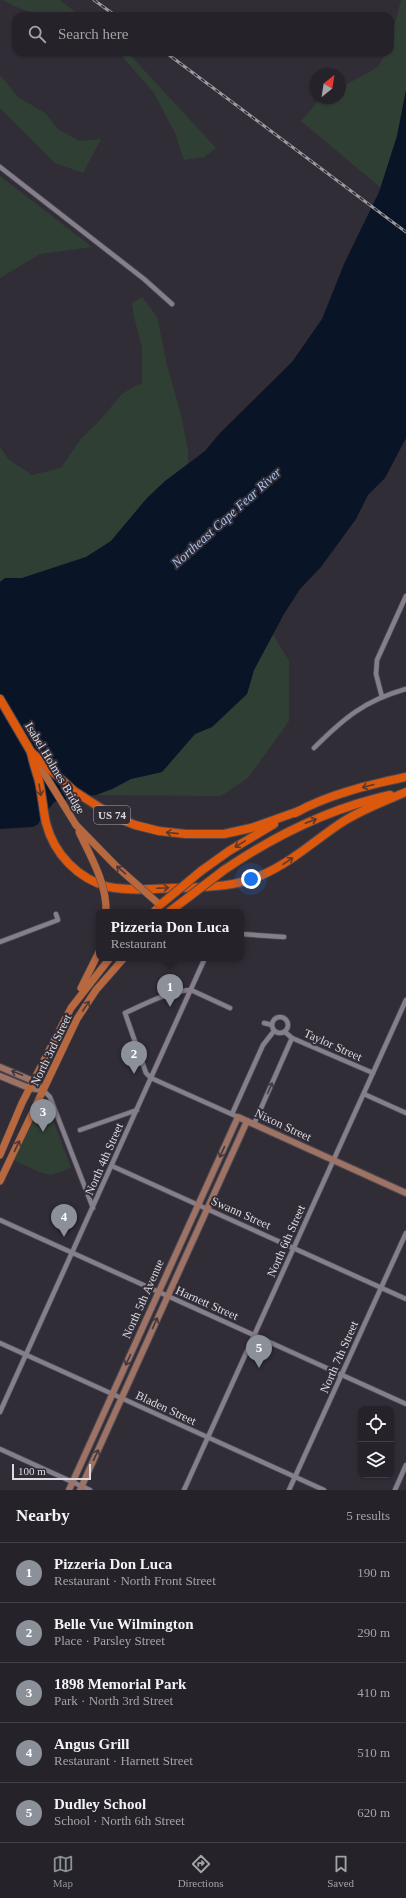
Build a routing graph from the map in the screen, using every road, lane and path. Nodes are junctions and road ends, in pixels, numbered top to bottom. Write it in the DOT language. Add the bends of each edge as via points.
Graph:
graph roads {
  1 [pos="0,167"];
  2 [pos="172,304"];
  3 [pos="406,596"];
  4 [pos="406,689"];
  5 [pos="382,697"];
  6 [pos="0,699"];
  7 [pos="314,748"];
  8 [pos="31,752"];
  9 [pos="406,777"];
  10 [pos="406,792"];
  11 [pos="299,811"];
  12 [pos="76,825"];
  13 [pos="160,908"];
  14 [pos="106,909"];
  15 [pos="173,909"];
  16 [pos="56,914"];
  17 [pos="244,934"];
  18 [pos="284,937"];
  19 [pos="0,942"];
  20 [pos="96,958"];
  21 [pos="108,961"];
  22 [pos="121,961"];
  23 [pos="204,961"];
  24 [pos="191,990"];
  25 [pos="406,1000"];
  26 [pos="71,1008"];
  27 [pos="230,1008"];
  28 [pos="264,1023"];
  29 [pos="272,1025"];
  30 [pos="274,1031"];
  31 [pos="285,1032"];
  32 [pos="292,1038"];
  33 [pos="0,1068"];
  34 [pos="374,1073"];
  35 [pos="0,1076"];
  36 [pos="151,1078"];
  37 [pos="33,1080"];
  38 [pos="29,1088"];
  39 [pos="43,1090"];
  40 [pos="364,1094"];
  41 [pos="137,1110"];
  42 [pos="406,1113"];
  43 [pos="235,1115"];
  44 [pos="247,1121"];
  45 [pos="254,1124"];
  46 [pos="80,1130"];
  47 [pos="0,1155"];
  48 [pos="334,1160"];
  49 [pos="112,1166"];
  50 [pos="0,1181"];
  51 [pos="406,1193"];
  52 [pos="198,1204"];
  53 [pos="92,1208"];
  54 [pos="207,1209"];
  55 [pos="0,1220"];
  56 [pos="406,1233"];
  57 [pos="294,1248"];
  58 [pos="72,1253"];
  59 [pos="381,1288"];
  60 [pos="159,1292"];
  61 [pos="167,1296"];
  62 [pos="406,1299"];
  63 [pos="254,1335"];
  64 [pos="0,1343"];
  65 [pos="26,1355"];
  66 [pos="342,1375"];
  67 [pos="112,1394"];
  68 [pos="122,1398"];
  69 [pos="406,1404"];
  70 [pos="0,1412"];
  71 [pos="208,1438"];
  72 [pos="0,1449"];
  73 [pos="406,1465"];
  74 [pos="295,1477"];
  75 [pos="73,1482"];
  76 [pos="81,1488"];
  77 [pos="69,1490"];
  78 [pos="90,1490"];
  79 [pos="184,1490"];
  80 [pos="289,1490"];
  81 [pos="324,1490"];
  82 [pos="395,1490"];
  1 -- 2 [label="street" via="149,283"];
  3 -- 5 [label="street" via="377,660 376,681"];
  4 -- 5 [label="street"];
  5 -- 7 [label="street" via="346,718"];
  6 -- 8 [label="highway, Isabel Holmes Bridge / US 74"];
  8 -- 10 [label="highway, US 74, one-way" via="46,823 56,847 75,870 110,887 149,889 212,886 250,880 281,865 349,818"];
  11 -- 8 [label="highway, US 74, one-way" via="238,832 211,835 160,831 135,825 114,816 72,790"];
  8 -- 12 [label="main road, Isabel Holmes Bridge / US 74"];
  9 -- 11 [label="highway, US 74, one-way" via="362,788"];
  15 -- 10 [label="highway, one-way, bridge" via="224,870 264,844 302,825 376,798"];
  11 -- 13 [label="highway, one-way, bridge" via="236,847 201,871"];
  13 -- 12 [label="main road, Isabel Holmes Bridge, one-way, bridge"];
  12 -- 14 [label="main road, bridge" via="98,873"];
  16 -- 19 [label="street" via="58,920"];
  17 -- 18 [label="street"];
  20 -- 26 [label="main road"];
  21 -- 26 [label="main road, North 3rd Street"];
  39 -- 22 [label="main road, North 3rd Street, one-way" via="77,1019 96,990"];
  23 -- 24 [label="street, North 4th Street"];
  24 -- 27 [label="street"];
  24 -- 36 [label="street, North 4th Street"];
  24 -- 36 [label="street" via="176,992 125,1013 146,1073"];
  25 -- 34 [label="street, North 6th Street"];
  26 -- 37 [label="main road, North 3rd Street"];
  28 -- 29 [label="street"];
  29 -- 30 [label="street"];
  29 -- 31 [label="street" via="276,1018 284,1018 289,1024"];
  30 -- 31 [label="street" via="280,1034"];
  30 -- 43 [label="street" via="260,1051"];
  31 -- 32 [label="street, Taylor Street"];
  32 -- 34 [label="street, Taylor Street"];
  45 -- 32 [label="street, one-way"];
  37 -- 33 [label="street, one-way"];
  34 -- 40 [label="street, North 6th Street"];
  35 -- 38 [label="street"];
  36 -- 41 [label="street, North 4th Street"];
  36 -- 43 [label="street, Nixon Street"];
  37 -- 38 [label="main road, North 3rd Street"];
  37 -- 39 [label="street"];
  38 -- 39 [label="street"];
  38 -- 47 [label="main road, North 3rd Street"];
  50 -- 39 [label="main road, North 3rd Street, one-way"];
  39 -- 53 [label="street" via="50,1096"];
  40 -- 42 [label="street"];
  40 -- 48 [label="street, North 6th Street"];
  41 -- 46 [label="street"];
  41 -- 49 [label="street, North 4th Street"];
  43 -- 44 [label="street, Nixon Street"];
  43 -- 52 [label="street, North 5th Avenue, one-way"];
  44 -- 45 [label="street, Nixon Street"];
  44 -- 54 [label="street, North 5th Avenue"];
  45 -- 48 [label="street, Nixon Street"];
  48 -- 51 [label="street, Nixon Street"];
  48 -- 57 [label="street, North 6th Street"];
  49 -- 52 [label="street, Swann Street"];
  49 -- 53 [label="street, North 4th Street"];
  52 -- 54 [label="street, Swann Street"];
  52 -- 60 [label="street, North 5th Avenue"];
  53 -- 58 [label="street, North 4th Street"];
  54 -- 57 [label="street, Swann Street"];
  54 -- 61 [label="street, North 5th Avenue"];
  55 -- 58 [label="street, Harnett Street"];
  56 -- 59 [label="street, North 7th Street"];
  57 -- 59 [label="street, Swann Street"];
  57 -- 63 [label="street, North 6th Street"];
  58 -- 60 [label="street, Harnett Street"];
  58 -- 65 [label="street, North 4th Street"];
  59 -- 62 [label="street, Swann Street"];
  59 -- 66 [label="street, North 7th Street"];
  60 -- 61 [label="street, Harnett Street"];
  60 -- 67 [label="street, North 5th Avenue, one-way"];
  61 -- 63 [label="street, Harnett Street"];
  68 -- 61 [label="street, North 5th Avenue, one-way"];
  63 -- 66 [label="street, Harnett Street"];
  63 -- 71 [label="street, North 6th Street"];
  64 -- 65 [label="street, Bladen Street"];
  65 -- 67 [label="street, Bladen Street"];
  65 -- 70 [label="street, North 4th Street"];
  66 -- 69 [label="street, Harnett Street"];
  66 -- 74 [label="street, North 7th Street"];
  67 -- 68 [label="street, Bladen Street"];
  67 -- 75 [label="street, North 5th Avenue"];
  68 -- 71 [label="street, Bladen Street"];
  76 -- 68 [label="street, North 5th Avenue, one-way"];
  71 -- 74 [label="street, Bladen Street"];
  71 -- 79 [label="street, North 6th Street"];
  72 -- 75 [label="street"];
  73 -- 82 [label="street"];
  74 -- 80 [label="street, North 7th Street"];
  74 -- 81 [label="street, Bladen Street"];
  75 -- 76 [label="street"];
  75 -- 77 [label="street, North 5th Avenue"];
  76 -- 78 [label="street"];
}
